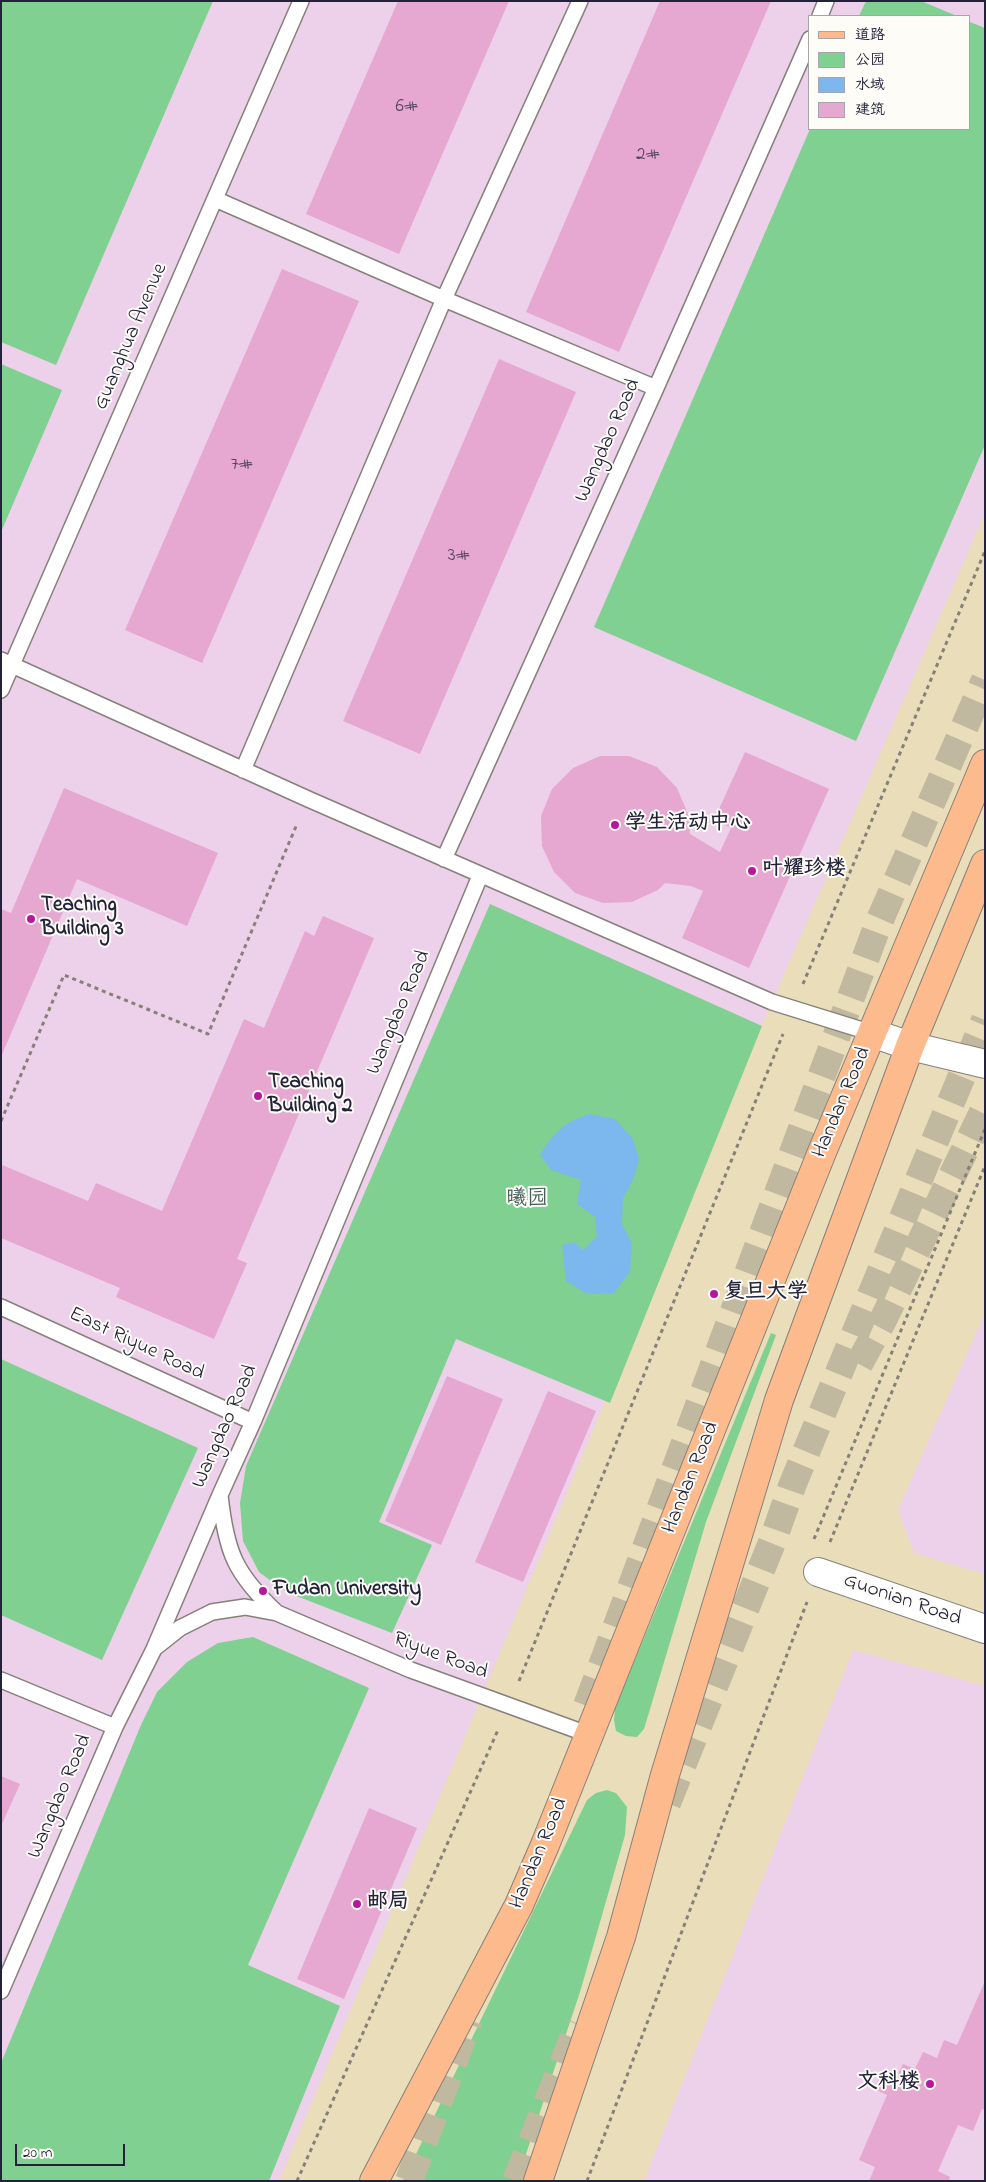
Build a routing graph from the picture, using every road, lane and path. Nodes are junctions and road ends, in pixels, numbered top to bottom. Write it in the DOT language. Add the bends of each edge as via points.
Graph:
graph roads {
  1 [pos="301,1"];
  2 [pos="580,1"];
  3 [pos="826,1"];
  4 [pos="820,15"];
  5 [pos="808,44"];
  6 [pos="215,199"];
  7 [pos="444,300"];
  8 [pos="656,388"];
  9 [pos="985,551"];
  10 [pos="7,662"];
  11 [pos="1,690"];
  12 [pos="985,764"];
  13 [pos="243,770"];
  14 [pos="308,799"];
  15 [pos="444,859"];
  16 [pos="985,864"];
  17 [pos="480,876"];
  18 [pos="793,1008"];
  19 [pos="872,1033"];
  20 [pos="910,1046"];
  21 [pos="985,1064"];
  22 [pos="1,1121"];
  23 [pos="985,1129"];
  24 [pos="985,1166"];
  25 [pos="1,1307"];
  26 [pos="253,1422"];
  27 [pos="220,1495"];
  28 [pos="818,1572"];
  29 [pos="278,1613"];
  30 [pos="985,1629"];
  31 [pos="154,1649"];
  32 [pos="1,1680"];
  33 [pos="509,1706"];
  34 [pos="115,1727"];
  35 [pos="590,1735"];
  36 [pos="489,1961"];
  37 [pos="1,1991"];
  38 [pos="297,2181"];
  39 [pos="374,2181"];
  40 [pos="392,2181"];
  41 [pos="538,2181"];
  42 [pos="587,2181"];
  1 -- 6 [label="lane, Guanghua Avenue"];
  2 -- 7 [label="lane"];
  3 -- 4 [label="lane"];
  5 -- 8 [label="lane, Wangdao Road"];
  6 -- 7 [label="lane"];
  6 -- 10 [label="lane, Guanghua Avenue"];
  7 -- 8 [label="lane"];
  7 -- 13 [label="lane"];
  8 -- 15 [label="lane, Wangdao Road"];
  9 -- 18 [label="path"];
  10 -- 11 [label="lane, Guanghua Avenue"];
  10 -- 13 [label="lane"];
  12 -- 19 [label="main road, Handan Road"];
  13 -- 14 [label="lane"];
  14 -- 15 [label="lane"];
  14 -- 22 [label="path" via="208,1034 64,975"];
  15 -- 17 [label="lane"];
  16 -- 20 [label="main road, Handan Road"];
  17 -- 18 [label="lane" via="772,1002"];
  17 -- 26 [label="lane, Wangdao Road"];
  18 -- 19 [label="lane"];
  18 -- 33 [label="path"];
  19 -- 20 [label="street"];
  19 -- 35 [label="main road, Handan Road"];
  20 -- 21 [label="street"];
  20 -- 41 [label="main road, Handan Road" via="779,1400 670,1756 621,1936"];
  23 -- 28 [label="path" via="814,1538"];
  24 -- 28 [label="path"];
  25 -- 26 [label="lane, East Riyue Road"];
  26 -- 27 [label="lane, Wangdao Road"];
  27 -- 29 [label="lane" via="224,1531 236,1564 253,1590"];
  27 -- 31 [label="lane, Wangdao Road"];
  28 -- 30 [label="street, Guonian Road"];
  28 -- 42 [label="path"];
  29 -- 31 [label="lane" via="245,1607 212,1612 180,1628"];
  29 -- 33 [label="lane, Riyue Road" via="411,1670"];
  31 -- 34 [label="lane, Wangdao Road"];
  32 -- 34 [label="lane"];
  33 -- 35 [label="lane, Riyue Road"];
  33 -- 38 [label="path"];
  34 -- 37 [label="lane, Wangdao Road"];
  35 -- 36 [label="main road, Handan Road" via="538,1862"];
  36 -- 39 [label="main road, Handan Road"];
  36 -- 40 [label="main road"];
}
